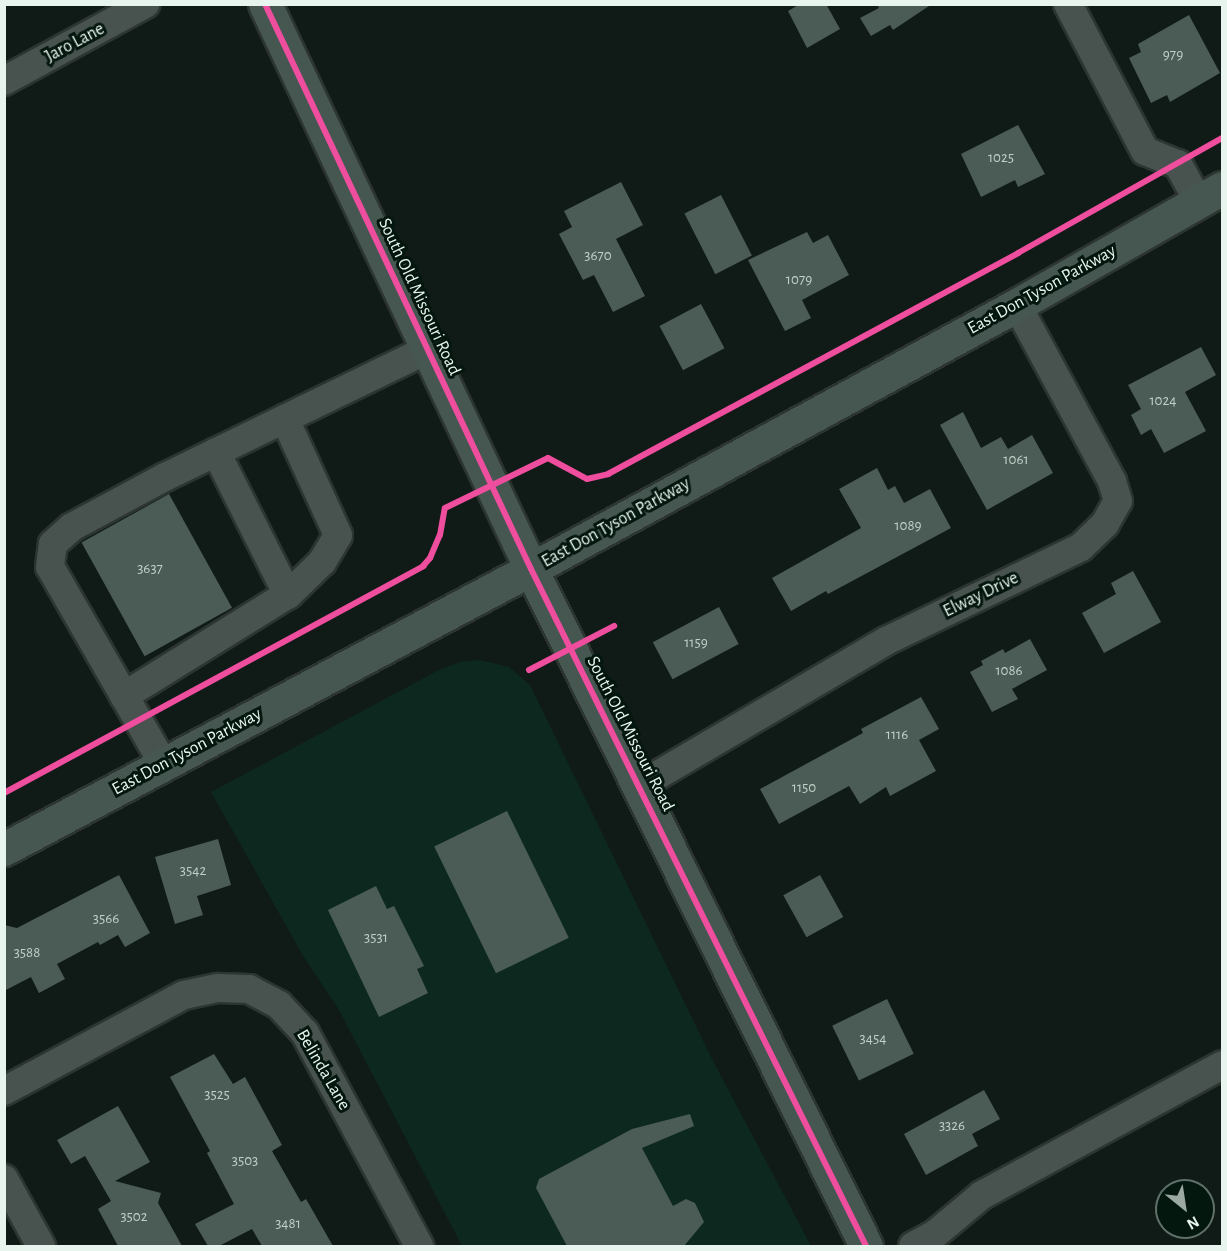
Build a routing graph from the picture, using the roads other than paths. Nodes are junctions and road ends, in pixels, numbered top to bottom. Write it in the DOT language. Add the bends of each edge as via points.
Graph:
graph roads {
  1 [pos="145,4"];
  2 [pos="265,4"];
  3 [pos="1068,4"];
  4 [pos="4,81"];
  5 [pos="1210,194"];
  6 [pos="1017,305"];
  7 [pos="427,350"];
  8 [pos="285,419"];
  9 [pos="216,452"];
  10 [pos="531,569"];
  11 [pos="288,595"];
  12 [pos="124,696"];
  13 [pos="164,765"];
  14 [pos="639,786"];
  15 [pos="8,840"];
  16 [pos="1222,1065"];
  17 [pos="4,1091"];
  18 [pos="4,1179"];
  19 [pos="41,1246"];
  20 [pos="419,1246"];
  21 [pos="866,1246"];
  22 [pos="913,1246"];
  1 -- 4 [label="street, Jaro Lane"];
  2 -- 7 [label="main road, South Old Missouri Road"];
  3 -- 5 [label="street" via="1145,151 1178,164"];
  5 -- 6 [label="main road, East Don Tyson Parkway"];
  6 -- 10 [label="main road, East Don Tyson Parkway"];
  6 -- 14 [label="street, Elway Drive" via="1112,481 1118,501 1105,524 1081,547 886,642"];
  7 -- 8 [label="street"];
  7 -- 10 [label="main road, South Old Missouri Road"];
  8 -- 9 [label="street"];
  8 -- 11 [label="street" via="339,535 322,562"];
  9 -- 11 [label="street"];
  9 -- 12 [label="street" via="72,526 53,544 50,567"];
  10 -- 13 [label="main road, East Don Tyson Parkway"];
  10 -- 14 [label="main road, South Old Missouri Road"];
  11 -- 12 [label="street"];
  12 -- 13 [label="street"];
  13 -- 15 [label="main road, East Don Tyson Parkway"];
  14 -- 21 [label="main road, South Old Missouri Road"];
  16 -- 22 [label="street" via="982,1195 934,1235"];
  17 -- 20 [label="street, Belinda Lane" via="184,995 218,988 249,989 279,1005 305,1033"];
  18 -- 19 [label="street"];
}
